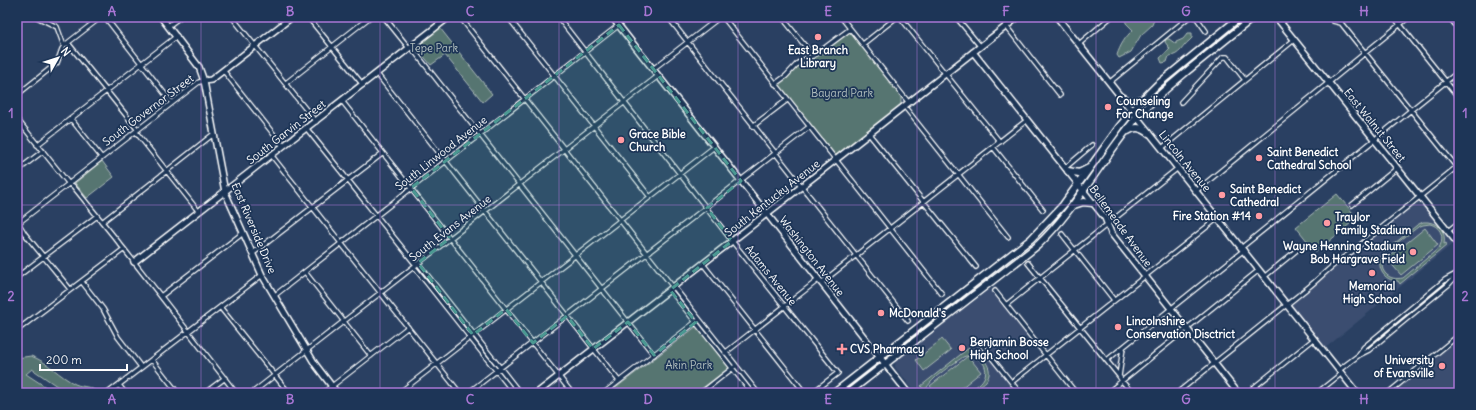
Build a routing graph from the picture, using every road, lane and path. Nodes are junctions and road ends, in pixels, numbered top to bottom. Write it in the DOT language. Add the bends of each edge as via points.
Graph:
graph roads {
  1 [pos="37,17"];
  2 [pos="101,17"];
  3 [pos="105,17"];
  4 [pos="161,17"];
  5 [pos="180,17"];
  6 [pos="232,17"];
  7 [pos="292,17"];
  8 [pos="308,17"];
  9 [pos="370,17"];
  10 [pos="384,17"];
  11 [pos="449,17"];
  12 [pos="460,17"];
  13 [pos="508,17"];
  14 [pos="558,17"];
  15 [pos="612,17"];
  16 [pos="668,17"];
  17 [pos="721,17"];
  18 [pos="782,17"];
  19 [pos="841,17"];
  20 [pos="898,17"];
  21 [pos="956,17"];
  22 [pos="1006,17"];
  23 [pos="1018,17"];
  24 [pos="1057,17"];
  25 [pos="1111,17"];
  26 [pos="1189,17"];
  27 [pos="1196,17"];
  28 [pos="1240,17"];
  29 [pos="1254,17"];
  30 [pos="1276,17"];
  31 [pos="1288,17"];
  32 [pos="1330,17"];
  33 [pos="1342,17"];
  34 [pos="1394,17"];
  35 [pos="1409,17"];
  36 [pos="1449,17"];
  37 [pos="1011,23"];
  38 [pos="1281,23"];
  39 [pos="1341,23"];
  40 [pos="1400,24"];
  41 [pos="619,25"];
  42 [pos="168,26"];
  43 [pos="1006,26"];
  44 [pos="850,29"];
  45 [pos="1459,29"];
  46 [pos="1206,30"];
  47 [pos="177,36"];
  48 [pos="1294,40"];
  49 [pos="688,42"];
  50 [pos="68,43"];
  51 [pos="863,44"];
  52 [pos="1078,44"];
  53 [pos="64,46"];
  54 [pos="255,46"];
  55 [pos="980,46"];
  56 [pos="332,47"];
  57 [pos="410,48"];
  58 [pos="585,51"];
  59 [pos="973,52"];
  60 [pos="1365,53"];
  61 [pos="813,56"];
  62 [pos="141,64"];
  63 [pos="653,69"];
  64 [pos="223,70"];
  65 [pos="1459,71"];
  66 [pos="377,74"];
  67 [pos="945,74"];
  68 [pos="554,76"];
  69 [pos="658,76"];
  70 [pos="1245,80"];
  71 [pos="204,81"];
  72 [pos="1110,82"];
  73 [pos="1446,82"];
  74 [pos="286,83"];
  75 [pos="1329,83"];
  76 [pos="775,84"];
  77 [pos="363,85"];
  78 [pos="106,91"];
  79 [pos="1060,94"];
  80 [pos="17,96"];
  81 [pos="1121,97"];
  82 [pos="1144,98"];
  83 [pos="1459,98"];
  84 [pos="524,99"];
  85 [pos="787,100"];
  86 [pos="342,101"];
  87 [pos="625,102"];
  88 [pos="909,102"];
  89 [pos="1181,102"];
  90 [pos="172,103"];
  91 [pos="904,106"];
  92 [pos="1410,110"];
  93 [pos="1132,111"];
  94 [pos="71,118"];
  95 [pos="1137,118"];
  96 [pos="17,119"];
  97 [pos="1027,120"];
  98 [pos="316,122"];
  99 [pos="594,126"];
  100 [pos="753,126"];
  101 [pos="809,127"];
  102 [pos="307,129"];
  103 [pos="137,131"];
  104 [pos="1125,133"];
  105 [pos="1149,133"];
  106 [pos="479,134"];
  107 [pos="869,134"];
  108 [pos="214,135"];
  109 [pos="1374,140"];
  110 [pos="1000,142"];
  111 [pos="38,145"];
  112 [pos="1092,145"];
  113 [pos="284,147"];
  114 [pos="714,147"];
  115 [pos="993,147"];
  116 [pos="1162,148"];
  117 [pos="564,150"];
  118 [pos="43,151"];
  119 [pos="382,153"];
  120 [pos="775,154"];
  121 [pos="272,156"];
  122 [pos="102,158"];
  123 [pos="445,161"];
  124 [pos="835,161"];
  125 [pos="1090,167"];
  126 [pos="1458,167"];
  127 [pos="1178,168"];
  128 [pos="1397,168"];
  129 [pos="1066,169"];
  130 [pos="166,170"];
  131 [pos="17,171"];
  132 [pos="680,174"];
  133 [pos="958,174"];
  134 [pos="347,180"];
  135 [pos="741,181"];
  136 [pos="69,184"];
  137 [pos="1078,184"];
  138 [pos="520,185"];
  139 [pos="801,187"];
  140 [pos="411,188"];
  141 [pos="1084,191"];
  142 [pos="1196,191"];
  143 [pos="225,192"];
  144 [pos="1420,196"];
  145 [pos="650,197"];
  146 [pos="924,202"];
  147 [pos="1093,203"];
  148 [pos="1074,205"];
  149 [pos="1352,205"];
  150 [pos="313,207"];
  151 [pos="707,208"];
  152 [pos="1043,210"];
  153 [pos="199,212"];
  154 [pos="485,212"];
  155 [pos="767,214"];
  156 [pos="97,216"];
  157 [pos="376,216"];
  158 [pos="1218,218"];
  159 [pos="620,220"];
  160 [pos="18,222"];
  161 [pos="102,222"];
  162 [pos="1459,222"];
  163 [pos="1108,224"];
  164 [pos="890,229"];
  165 [pos="1448,231"];
  166 [pos="243,233"];
  167 [pos="1062,234"];
  168 [pos="1008,237"];
  169 [pos="450,238"];
  170 [pos="732,241"];
  171 [pos="341,243"];
  172 [pos="1303,245"];
  173 [pos="1459,245"];
  174 [pos="124,249"];
  175 [pos="1242,249"];
  176 [pos="1075,251"];
  177 [pos="252,254"];
  178 [pos="647,254"];
  179 [pos="576,256"];
  180 [pos="856,256"];
  181 [pos="43,257"];
  182 [pos="134,262"];
  183 [pos="1028,263"];
  184 [pos="703,264"];
  185 [pos="416,265"];
  186 [pos="976,267"];
  187 [pos="1259,270"];
  188 [pos="305,272"];
  189 [pos="1459,273"];
  190 [pos="262,275"];
  191 [pos="1145,276"];
  192 [pos="1264,277"];
  193 [pos="17,278"];
  194 [pos="1040,278"];
  195 [pos="980,280"];
  196 [pos="820,281"];
  197 [pos="82,282"];
  198 [pos="541,283"];
  199 [pos="985,287"];
  200 [pos="672,288"];
  201 [pos="70,289"];
  202 [pos="602,289"];
  203 [pos="995,291"];
  204 [pos="381,292"];
  205 [pos="942,294"];
  206 [pos="161,296"];
  207 [pos="274,296"];
  208 [pos="1114,300"];
  209 [pos="1006,305"];
  210 [pos="1287,305"];
  211 [pos="220,306"];
  212 [pos="784,306"];
  213 [pos="506,309"];
  214 [pos="1171,309"];
  215 [pos="567,316"];
  216 [pos="344,321"];
  217 [pos="698,321"];
  218 [pos="908,321"];
  219 [pos="628,322"];
  220 [pos="408,327"];
  221 [pos="20,328"];
  222 [pos="1080,328"];
  223 [pos="1187,329"];
  224 [pos="754,330"];
  225 [pos="188,331"];
  226 [pos="1459,335"];
  227 [pos="472,336"];
  228 [pos="1314,339"];
  229 [pos="533,343"];
  230 [pos="980,343"];
  231 [pos="1123,348"];
  232 [pos="593,349"];
  233 [pos="306,350"];
  234 [pos="724,353"];
  235 [pos="654,355"];
  236 [pos="1046,355"];
  237 [pos="371,356"];
  238 [pos="880,357"];
  239 [pos="152,360"];
  240 [pos="1107,360"];
  241 [pos="437,363"];
  242 [pos="1214,363"];
  243 [pos="886,364"];
  244 [pos="142,367"];
  245 [pos="734,367"];
  246 [pos="500,368"];
  247 [pos="496,371"];
  248 [pos="1341,372"];
  249 [pos="275,375"];
  250 [pos="559,376"];
  251 [pos="1119,376"];
  252 [pos="225,378"];
  253 [pos="619,381"];
  254 [pos="1122,381"];
  255 [pos="1012,382"];
  256 [pos="118,385"];
  257 [pos="332,386"];
  258 [pos="907,391"];
  259 [pos="108,393"];
  260 [pos="125,393"];
  261 [pos="178,393"];
  262 [pos="205,393"];
  263 [pos="236,393"];
  264 [pos="252,393"];
  265 [pos="289,393"];
  266 [pos="323,393"];
  267 [pos="337,393"];
  268 [pos="399,393"];
  269 [pos="460,393"];
  270 [pos="468,393"];
  271 [pos="514,393"];
  272 [pos="520,393"];
  273 [pos="536,393"];
  274 [pos="572,393"];
  275 [pos="604,393"];
  276 [pos="700,393"];
  277 [pos="752,393"];
  278 [pos="758,393"];
  279 [pos="805,393"];
  280 [pos="812,393"];
  281 [pos="834,393"];
  282 [pos="848,393"];
  283 [pos="901,393"];
  284 [pos="1020,393"];
  285 [pos="1076,393"];
  286 [pos="1107,393"];
  287 [pos="1132,393"];
  288 [pos="1177,393"];
  289 [pos="1238,393"];
  290 [pos="1246,393"];
  291 [pos="1317,393"];
  292 [pos="1357,393"];
  293 [pos="1388,393"];
  1 -- 53 [label="street" via="57,27"];
  2 -- 50 [label="street"];
  3 -- 62 [label="street"];
  4 -- 42 [label="street, East Riverside Drive"];
  5 -- 42 [label="street"];
  6 -- 54 [label="street"];
  7 -- 54 [label="street, South Governor Street"];
  8 -- 56 [label="street"];
  9 -- 56 [label="street"];
  10 -- 57 [label="street"];
  11 -- 57 [label="street, South Garvin Street"];
  12 -- 84 [label="street"];
  13 -- 68 [label="street"];
  14 -- 58 [label="street, Adams Avenue"];
  15 -- 41 [label="street, Washington Avenue"];
  16 -- 49 [label="street"];
  17 -- 49 [label="street"];
  17 -- 76 [label="street"];
  18 -- 61 [label="street"];
  19 -- 44 [label="street"];
  20 -- 51 [label="street"];
  20 -- 67 [label="street"];
  21 -- 55 [label="street"];
  22 -- 37 [label="street"];
  23 -- 37 [label="street, South Kentucky Avenue"];
  24 -- 52 [label="street, Lincoln Avenue"];
  25 -- 52 [label="street"];
  26 -- 72 [label="street"];
  27 -- 46 [label="street"];
  28 -- 82 [label="highway"];
  29 -- 95 [label="highway" via="1167,88"];
  30 -- 38 [label="street, East Walnut Street"];
  31 -- 38 [label="street"];
  32 -- 39 [label="street" via="1333,22"];
  33 -- 39 [label="street"];
  34 -- 40 [label="street"];
  35 -- 40 [label="street"];
  36 -- 45 [label="street"];
  37 -- 43 [label="street, South Kentucky Avenue"];
  38 -- 48 [label="street, East Walnut Street"];
  39 -- 60 [label="street"];
  40 -- 60 [label="street"];
  40 -- 73 [label="street"];
  41 -- 58 [label="street, South Linwood Avenue"];
  41 -- 63 [label="street, Washington Avenue"];
  42 -- 47 [label="street, East Riverside Drive"];
  43 -- 55 [label="street, South Kentucky Avenue"];
  43 -- 79 [label="street"];
  44 -- 51 [label="street"];
  44 -- 61 [label="street"];
  47 -- 62 [label="street"];
  47 -- 71 [label="street, East Riverside Drive" via="200,67"];
  48 -- 70 [label="street"];
  48 -- 75 [label="street, East Walnut Street"];
  49 -- 63 [label="street"];
  49 -- 100 [label="street"];
  50 -- 53 [label="street"];
  50 -- 78 [label="street"];
  51 -- 88 [label="street"];
  52 -- 72 [label="street, Lincoln Avenue"];
  53 -- 80 [label="street" via="57,63"];
  54 -- 64 [label="street, South Governor Street"];
  54 -- 74 [label="street"];
  55 -- 59 [label="street, South Kentucky Avenue"];
  56 -- 74 [label="street"];
  56 -- 77 [label="street"];
  57 -- 66 [label="street, South Garvin Street"];
  57 -- 106 [label="street"];
  58 -- 68 [label="street, South Linwood Avenue"];
  58 -- 87 [label="street, Adams Avenue"];
  59 -- 67 [label="street, South Kentucky Avenue"];
  59 -- 97 [label="street, Bellemeade Avenue"];
  60 -- 75 [label="street"];
  60 -- 92 [label="street"];
  61 -- 76 [label="street" via="798,63"];
  62 -- 78 [label="street"];
  62 -- 90 [label="street"];
  63 -- 69 [label="street, Washington Avenue"];
  64 -- 71 [label="street, South Governor Street" via="211,80"];
  64 -- 113 [label="street"];
  65 -- 73 [label="street"];
  66 -- 77 [label="street, South Garvin Street"];
  66 -- 123 [label="street"];
  67 -- 88 [label="street, South Kentucky Avenue"];
  67 -- 110 [label="street"];
  68 -- 84 [label="street, South Linwood Avenue"];
  68 -- 99 [label="street"];
  69 -- 87 [label="street, South Evans Avenue"];
  69 -- 114 [label="street, Washington Avenue"];
  70 -- 89 [label="street" via="1224,56"];
  70 -- 116 [label="street"];
  71 -- 90 [label="street, South Governor Street" via="199,82"];
  71 -- 108 [label="street, East Riverside Drive"];
  72 -- 81 [label="street, Lincoln Avenue"];
  73 -- 83 [label="street"];
  73 -- 92 [label="street"];
  74 -- 98 [label="street"];
  75 -- 109 [label="street, East Walnut Street"];
  75 -- 142 [label="street"];
  76 -- 85 [label="street"];
  77 -- 86 [label="street, South Garvin Street"];
  78 -- 94 [label="street"];
  78 -- 103 [label="street"];
  81 -- 82 [label="highway" via="1133,102"];
  81 -- 93 [label="street, Lincoln Avenue"];
  82 -- 93 [label="highway"];
  84 -- 106 [label="street, South Linwood Avenue"];
  84 -- 117 [label="street"];
  85 -- 100 [label="street"];
  85 -- 101 [label="street"];
  86 -- 98 [label="street, South Garvin Street"];
  86 -- 119 [label="street"];
  87 -- 99 [label="street, South Evans Avenue"];
  87 -- 132 [label="street, Adams Avenue"];
  88 -- 91 [label="street, South Kentucky Avenue"];
  90 -- 103 [label="street, South Governor Street"];
  91 -- 107 [label="street, South Kentucky Avenue"];
  91 -- 133 [label="street"];
  92 -- 109 [label="street"];
  92 -- 126 [label="street"];
  93 -- 95 [label="street, Lincoln Avenue"];
  93 -- 125 [label="highway"];
  94 -- 111 [label="street"];
  94 -- 122 [label="street"];
  95 -- 104 [label="highway"];
  95 -- 105 [label="street, Lincoln Avenue"];
  96 -- 111 [label="street"];
  97 -- 110 [label="street"];
  97 -- 129 [label="street, Bellemeade Avenue"];
  98 -- 102 [label="street, South Garvin Street"];
  99 -- 117 [label="street, South Evans Avenue"];
  99 -- 145 [label="street"];
  100 -- 120 [label="street"];
  101 -- 120 [label="street"];
  101 -- 124 [label="street"];
  102 -- 113 [label="street, South Garvin Street"];
  102 -- 134 [label="street"];
  103 -- 122 [label="street, South Governor Street"];
  103 -- 130 [label="street"];
  104 -- 105 [label="highway" via="1139,128"];
  104 -- 141 [label="highway"];
  105 -- 116 [label="street, Lincoln Avenue"];
  106 -- 123 [label="street, South Linwood Avenue"];
  106 -- 138 [label="street"];
  107 -- 124 [label="street, South Kentucky Avenue"];
  107 -- 146 [label="street"];
  108 -- 130 [label="street"];
  108 -- 143 [label="street, East Riverside Drive"];
  109 -- 128 [label="street, East Walnut Street"];
  109 -- 175 [label="street"];
  110 -- 115 [label="street"];
  111 -- 118 [label="street"];
  112 -- 129 [label="street"];
  113 -- 121 [label="street, South Garvin Street"];
  114 -- 132 [label="street"];
  114 -- 135 [label="street, Washington Avenue"];
  115 -- 133 [label="street"];
  115 -- 152 [label="street"];
  116 -- 127 [label="street, Lincoln Avenue"];
  117 -- 138 [label="street, South Evans Avenue"];
  117 -- 159 [label="street"];
  118 -- 131 [label="street"];
  118 -- 136 [label="street"];
  119 -- 134 [label="street"];
  119 -- 140 [label="street"];
  120 -- 135 [label="street"];
  120 -- 139 [label="street"];
  121 -- 143 [label="street, South Garvin Street"];
  121 -- 150 [label="street"];
  122 -- 136 [label="street, South Governor Street"];
  123 -- 140 [label="street, South Linwood Avenue"];
  123 -- 154 [label="street"];
  124 -- 139 [label="street, South Kentucky Avenue"];
  124 -- 164 [label="street"];
  125 -- 129 [label="highway" via="1079,173"];
  125 -- 137 [label="highway"];
  126 -- 144 [label="street"];
  127 -- 142 [label="street, Lincoln Avenue"];
  127 -- 163 [label="street"];
  128 -- 144 [label="street, East Walnut Street"];
  128 -- 149 [label="street"];
  129 -- 137 [label="street, Bellemeade Avenue"];
  130 -- 153 [label="street"];
  130 -- 161 [label="street"];
  132 -- 145 [label="street"];
  132 -- 151 [label="street, Adams Avenue"];
  133 -- 146 [label="street"];
  133 -- 168 [label="street"];
  134 -- 150 [label="street"];
  134 -- 157 [label="street"];
  135 -- 151 [label="street"];
  135 -- 155 [label="street, Washington Avenue"];
  136 -- 156 [label="street"];
  136 -- 160 [label="street, South Governor Street"];
  137 -- 141 [label="street, Bellemeade Avenue"];
  137 -- 195 [label="highway" via="1039,232"];
  138 -- 154 [label="street, South Evans Avenue"];
  138 -- 179 [label="street"];
  139 -- 155 [label="street, South Kentucky Avenue"];
  139 -- 180 [label="street"];
  140 -- 157 [label="street, South Linwood Avenue"];
  140 -- 169 [label="street"];
  141 -- 147 [label="street, Bellemeade Avenue"];
  141 -- 148 [label="highway"];
  142 -- 158 [label="street, Lincoln Avenue"];
  143 -- 153 [label="street, South Garvin Street"];
  143 -- 166 [label="street, East Riverside Drive"];
  144 -- 165 [label="street, East Walnut Street"];
  144 -- 210 [label="street" via="1349,254 1339,259"];
  145 -- 159 [label="street"];
  146 -- 164 [label="street"];
  146 -- 186 [label="street"];
  147 -- 148 [label="highway" via="1083,202"];
  147 -- 163 [label="street, Bellemeade Avenue"];
  148 -- 199 [label="highway" via="1037,246"];
  150 -- 171 [label="street"];
  150 -- 177 [label="street"];
  151 -- 170 [label="street, Adams Avenue"];
  151 -- 178 [label="street"];
  153 -- 182 [label="street, South Garvin Street"];
  154 -- 169 [label="street, South Evans Avenue"];
  154 -- 198 [label="street"];
  155 -- 170 [label="street, South Kentucky Avenue"];
  155 -- 196 [label="street, Washington Avenue"];
  156 -- 161 [label="street"];
  156 -- 181 [label="street"];
  157 -- 171 [label="street, South Linwood Avenue"];
  157 -- 185 [label="street"];
  158 -- 175 [label="street, Lincoln Avenue"];
  158 -- 191 [label="street"];
  159 -- 178 [label="street"];
  159 -- 179 [label="street"];
  160 -- 181 [label="street"];
  161 -- 174 [label="street"];
  162 -- 165 [label="street"];
  163 -- 176 [label="street"];
  163 -- 191 [label="street, Bellemeade Avenue" via="1111,233"];
  164 -- 180 [label="street"];
  164 -- 205 [label="street"];
  165 -- 173 [label="street, East Walnut Street"];
  166 -- 177 [label="street, East Riverside Drive"];
  166 -- 206 [label="street"];
  167 -- 176 [label="street"];
  169 -- 185 [label="street, South Evans Avenue"];
  169 -- 213 [label="street"];
  170 -- 184 [label="street, South Kentucky Avenue"];
  170 -- 212 [label="street, Adams Avenue"];
  171 -- 188 [label="street, South Linwood Avenue"];
  171 -- 204 [label="street"];
  172 -- 192 [label="street"];
  174 -- 182 [label="street"];
  174 -- 197 [label="street"];
  175 -- 187 [label="street, Lincoln Avenue"];
  175 -- 214 [label="street"];
  176 -- 194 [label="street"];
  176 -- 208 [label="street"];
  177 -- 190 [label="street, East Riverside Drive"];
  178 -- 200 [label="street"];
  178 -- 202 [label="street"];
  179 -- 198 [label="street"];
  179 -- 202 [label="street"];
  180 -- 196 [label="street"];
  180 -- 218 [label="street"];
  181 -- 193 [label="street"];
  181 -- 201 [label="street"];
  182 -- 206 [label="street"];
  183 -- 194 [label="street"];
  184 -- 200 [label="street, South Kentucky Avenue"];
  184 -- 224 [label="street"];
  185 -- 204 [label="street, South Evans Avenue"];
  185 -- 227 [label="street"];
  187 -- 192 [label="street, Lincoln Avenue"];
  187 -- 223 [label="street"];
  188 -- 207 [label="street, South Linwood Avenue"];
  188 -- 216 [label="street"];
  189 -- 248 [label="street" via="1448,285"];
  190 -- 207 [label="street, East Riverside Drive"];
  190 -- 211 [label="street"];
  191 -- 208 [label="street"];
  191 -- 214 [label="street, Bellemeade Avenue"];
  192 -- 210 [label="street, Lincoln Avenue"];
  194 -- 209 [label="street"];
  194 -- 222 [label="street"];
  195 -- 199 [label="highway" via="986,281"];
  195 -- 238 [label="highway"];
  196 -- 212 [label="street"];
  196 -- 238 [label="street, Washington Avenue"];
  197 -- 201 [label="street"];
  197 -- 244 [label="street" via="104,309 118,337"];
  198 -- 213 [label="street"];
  198 -- 215 [label="street"];
  199 -- 243 [label="highway"];
  200 -- 217 [label="street"];
  200 -- 219 [label="street, South Kentucky Avenue"];
  201 -- 221 [label="street"];
  202 -- 215 [label="street"];
  202 -- 219 [label="street"];
  203 -- 209 [label="street"];
  204 -- 216 [label="street, South Evans Avenue"];
  204 -- 220 [label="street"];
  206 -- 225 [label="street"];
  207 -- 233 [label="street, East Riverside Drive"];
  208 -- 222 [label="street"];
  209 -- 236 [label="street"];
  210 -- 228 [label="street, Lincoln Avenue"];
  210 -- 242 [label="street"];
  211 -- 225 [label="street"];
  211 -- 249 [label="street"];
  212 -- 224 [label="street"];
  212 -- 280 [label="street, Adams Avenue" via="838,373"];
  213 -- 227 [label="street"];
  213 -- 229 [label="street"];
  214 -- 223 [label="street, Bellemeade Avenue"];
  214 -- 231 [label="street"];
  215 -- 229 [label="street"];
  215 -- 232 [label="street"];
  216 -- 233 [label="street, South Evans Avenue"];
  216 -- 237 [label="street"];
  217 -- 234 [label="street"];
  217 -- 235 [label="street"];
  219 -- 232 [label="street, South Kentucky Avenue"];
  219 -- 235 [label="street"];
  220 -- 237 [label="street"];
  220 -- 241 [label="street"];
  222 -- 236 [label="street"];
  222 -- 240 [label="street"];
  223 -- 242 [label="street, Bellemeade Avenue"];
  223 -- 254 [label="street"];
  224 -- 234 [label="street"];
  224 -- 279 [label="street"];
  225 -- 239 [label="street"];
  225 -- 252 [label="street"];
  226 -- 293 [label="street"];
  227 -- 241 [label="street"];
  227 -- 246 [label="street"];
  227 -- 247 [label="street"];
  228 -- 248 [label="street, Lincoln Avenue"];
  228 -- 290 [label="street"];
  229 -- 246 [label="street"];
  229 -- 250 [label="street"];
  230 -- 255 [label="street"];
  231 -- 240 [label="street"];
  231 -- 251 [label="street"];
  232 -- 250 [label="street, South Kentucky Avenue"];
  232 -- 253 [label="street"];
  233 -- 249 [label="street, South Evans Avenue"];
  233 -- 257 [label="street, East Riverside Drive"];
  234 -- 245 [label="street"];
  235 -- 253 [label="street"];
  236 -- 255 [label="street"];
  236 -- 285 [label="street"];
  237 -- 257 [label="street"];
  238 -- 243 [label="street, Washington Avenue"];
  238 -- 281 [label="highway"];
  239 -- 244 [label="street"];
  239 -- 261 [label="street"];
  240 -- 251 [label="street"];
  241 -- 268 [label="street"];
  241 -- 269 [label="street"];
  242 -- 288 [label="street"];
  242 -- 289 [label="street, Bellemeade Avenue"];
  243 -- 258 [label="street, Washington Avenue"];
  243 -- 282 [label="highway"];
  244 -- 256 [label="street"];
  245 -- 276 [label="street"];
  245 -- 277 [label="street"];
  245 -- 278 [label="street"];
  246 -- 247 [label="street"];
  246 -- 272 [label="street"];
  247 -- 270 [label="street"];
  247 -- 271 [label="street"];
  248 -- 291 [label="street"];
  248 -- 292 [label="street, Lincoln Avenue"];
  249 -- 264 [label="street, South Evans Avenue"];
  249 -- 265 [label="street"];
  250 -- 273 [label="street, South Kentucky Avenue"];
  250 -- 274 [label="street"];
  251 -- 254 [label="street"];
  252 -- 262 [label="street"];
  252 -- 263 [label="street"];
  253 -- 275 [label="street"];
  254 -- 286 [label="street"];
  254 -- 287 [label="street"];
  255 -- 284 [label="street"];
  256 -- 259 [label="street"];
  256 -- 260 [label="street"];
  257 -- 266 [label="street"];
  257 -- 267 [label="street, East Riverside Drive"];
  258 -- 283 [label="street"];
}
